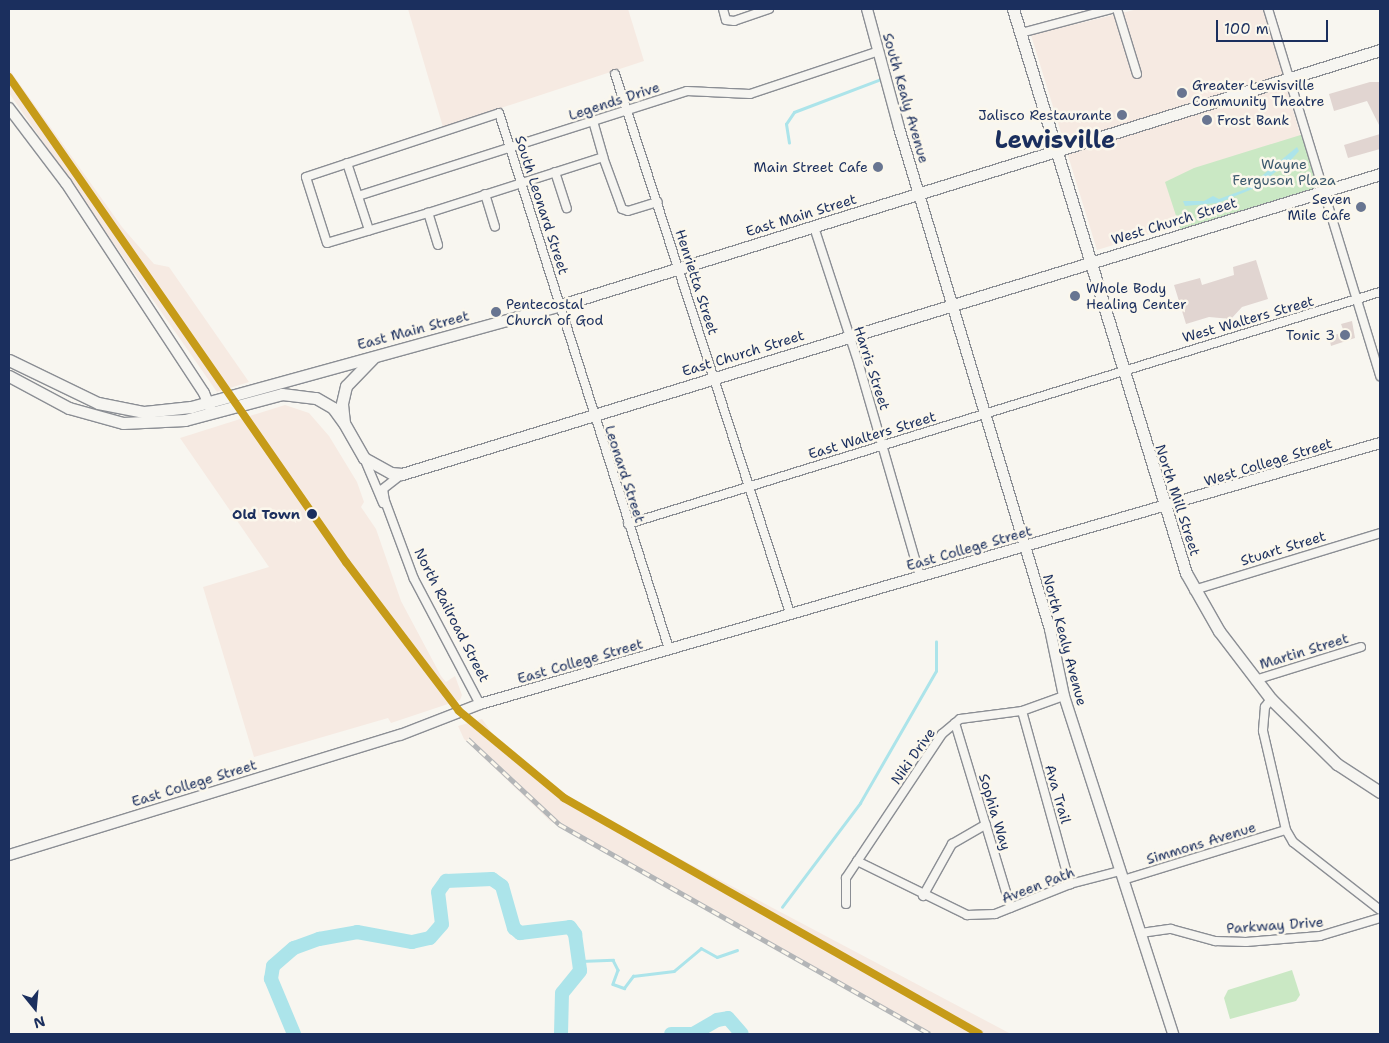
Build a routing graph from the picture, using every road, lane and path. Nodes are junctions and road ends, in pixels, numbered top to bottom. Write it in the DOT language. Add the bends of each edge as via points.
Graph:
graph roads {
  1 [pos="723,9"];
  2 [pos="769,9"];
  3 [pos="867,9"];
  4 [pos="1013,9"];
  5 [pos="1111,9"];
  6 [pos="1117,9"];
  7 [pos="1268,9"];
  8 [pos="1021,34"];
  9 [pos="1380,50"];
  10 [pos="879,52"];
  11 [pos="615,74"];
  12 [pos="1137,74"];
  13 [pos="1290,79"];
  14 [pos="9,108"];
  15 [pos="627,110"];
  16 [pos="593,121"];
  17 [pos="511,147"];
  18 [pos="1056,152"];
  19 [pos="604,157"];
  20 [pos="347,163"];
  21 [pos="555,172"];
  22 [pos="1380,174"];
  23 [pos="522,182"];
  24 [pos="1324,190"];
  25 [pos="485,194"];
  26 [pos="919,194"];
  27 [pos="358,196"];
  28 [pos="658,202"];
  29 [pos="567,208"];
  30 [pos="428,213"];
  31 [pos="495,227"];
  32 [pos="814,228"];
  33 [pos="369,230"];
  34 [pos="438,245"];
  35 [pos="1092,261"];
  36 [pos="680,267"];
  37 [pos="1380,292"];
  38 [pos="1356,300"];
  39 [pos="561,305"];
  40 [pos="954,305"];
  41 [pos="849,336"];
  42 [pos="376,355"];
  43 [pos="9,360"];
  44 [pos="1122,369"];
  45 [pos="9,376"];
  46 [pos="1380,376"];
  47 [pos="714,378"];
  48 [pos="208,402"];
  49 [pos="987,413"];
  50 [pos="213,415"];
  51 [pos="593,415"];
  52 [pos="344,423"];
  53 [pos="1380,443"];
  54 [pos="883,444"];
  55 [pos="364,458"];
  56 [pos="402,474"];
  57 [pos="749,486"];
  58 [pos="1164,508"];
  59 [pos="388,511"];
  60 [pos="628,524"];
  61 [pos="1380,533"];
  62 [pos="1025,546"];
  63 [pos="920,576"];
  64 [pos="1194,590"];
  65 [pos="790,613"];
  66 [pos="1361,647"];
  67 [pos="669,649"];
  68 [pos="1255,680"];
  69 [pos="1064,696"];
  70 [pos="1270,699"];
  71 [pos="480,704"];
  72 [pos="1022,711"];
  73 [pos="954,723"];
  74 [pos="1380,792"];
  75 [pos="986,824"];
  76 [pos="1286,830"];
  77 [pos="9,855"];
  78 [pos="857,861"];
  79 [pos="1122,875"];
  80 [pos="1070,884"];
  81 [pos="923,896"];
  82 [pos="846,904"];
  83 [pos="1011,908"];
  84 [pos="1380,910"];
  85 [pos="1380,918"];
  86 [pos="1141,933"];
  87 [pos="1173,1034"];
  1 -- 2 [label="street" via="726,20"];
  3 -- 10 [label="street, South Kealy Avenue"];
  4 -- 8 [label="main road, North Mill Street"];
  5 -- 8 [label="street"];
  6 -- 12 [label="street"];
  7 -- 13 [label="street"];
  8 -- 18 [label="main road, North Mill Street"];
  9 -- 13 [label="main road, East Main Street"];
  10 -- 15 [label="street, Legends Drive" via="750,94 687,91"];
  10 -- 26 [label="street, South Kealy Avenue"];
  11 -- 15 [label="street, Henrietta Street"];
  13 -- 18 [label="main road, East Main Street"];
  13 -- 24 [label="street"];
  14 -- 48 [label="street" via="66,182"];
  15 -- 16 [label="street, Legends Drive"];
  15 -- 28 [label="street, Henrietta Street"];
  16 -- 17 [label="street, Legends Drive"];
  16 -- 19 [label="street"];
  17 -- 20 [label="street, South Leonard Street" via="499,113"];
  17 -- 23 [label="street, South Leonard Street"];
  17 -- 27 [label="street, Legends Drive"];
  18 -- 26 [label="main road, East Main Street"];
  18 -- 35 [label="main road, North Mill Street"];
  19 -- 21 [label="street"];
  19 -- 28 [label="street" via="622,209 628,211"];
  20 -- 27 [label="street"];
  20 -- 33 [label="street" via="306,177 327,243"];
  21 -- 23 [label="street"];
  21 -- 29 [label="street"];
  22 -- 24 [label="main road, West Church Street"];
  23 -- 25 [label="street"];
  23 -- 39 [label="street, South Leonard Street"];
  24 -- 35 [label="main road, West Church Street"];
  24 -- 38 [label="street"];
  25 -- 30 [label="street"];
  25 -- 31 [label="street"];
  26 -- 32 [label="main road, East Main Street"];
  26 -- 40 [label="street, North Kealy Avenue"];
  27 -- 33 [label="street"];
  28 -- 36 [label="street, Henrietta Street"];
  30 -- 33 [label="street"];
  30 -- 34 [label="street"];
  32 -- 36 [label="main road, East Main Street"];
  32 -- 41 [label="street, Harris Street"];
  35 -- 40 [label="main road, East Church Street"];
  35 -- 44 [label="main road, North Mill Street"];
  36 -- 39 [label="main road, East Main Street"];
  36 -- 47 [label="street, Henrietta Street"];
  37 -- 38 [label="street, West Walters Street"];
  38 -- 44 [label="street, West Walters Street"];
  38 -- 46 [label="street"];
  39 -- 42 [label="main road, East Main Street"];
  39 -- 51 [label="street, Leonard Street"];
  40 -- 41 [label="main road, East Church Street"];
  40 -- 49 [label="street, North Kealy Avenue"];
  41 -- 47 [label="main road, East Church Street"];
  41 -- 54 [label="street, Harris Street"];
  42 -- 48 [label="main road, East Main Street"];
  42 -- 52 [label="main road, North Railroad Street" via="346,386 342,404"];
  43 -- 48 [label="main road, East Main Street" via="73,394 122,409 172,410"];
  44 -- 49 [label="street, East Walters Street"];
  44 -- 58 [label="main road, North Mill Street"];
  45 -- 50 [label="main road" via="69,408 123,423 156,425"];
  47 -- 51 [label="main road, East Church Street"];
  47 -- 57 [label="street, Henrietta Street"];
  48 -- 50 [label="street"];
  49 -- 54 [label="street, East Walters Street"];
  49 -- 62 [label="street, North Kealy Avenue"];
  50 -- 52 [label="main road" via="282,394 301,395 332,408"];
  51 -- 56 [label="main road, East Church Street"];
  51 -- 60 [label="street, Leonard Street"];
  52 -- 55 [label="main road, North Railroad Street"];
  53 -- 58 [label="street, West College Street"];
  54 -- 57 [label="street, East Walters Street"];
  54 -- 63 [label="street, Harris Street"];
  55 -- 56 [label="main road" via="390,473"];
  55 -- 59 [label="street, North Railroad Street"];
  56 -- 59 [label="street, North Railroad Street" via="383,489"];
  57 -- 60 [label="street, East Walters Street"];
  57 -- 65 [label="street, Henrietta Street"];
  58 -- 62 [label="street, East College Street"];
  58 -- 64 [label="main road, North Mill Street"];
  59 -- 71 [label="street, North Railroad Street" via="414,579"];
  60 -- 67 [label="street, Leonard Street"];
  61 -- 64 [label="street, Stuart Street"];
  62 -- 63 [label="street, East College Street"];
  62 -- 69 [label="street, North Kealy Avenue" via="1050,629"];
  63 -- 65 [label="street, East College Street"];
  64 -- 68 [label="main road, North Mill Street"];
  65 -- 67 [label="street, East College Street"];
  66 -- 68 [label="street, Martin Street"];
  67 -- 71 [label="street, East College Street"];
  68 -- 70 [label="main road, North Mill Street"];
  69 -- 72 [label="street, Niki Drive"];
  69 -- 79 [label="street, North Kealy Avenue"];
  70 -- 74 [label="main road, North Mill Street" via="1337,764"];
  70 -- 76 [label="street" via="1265,707 1263,731"];
  71 -- 77 [label="street, East College Street" via="370,744"];
  72 -- 73 [label="street, Niki Drive" via="980,714"];
  72 -- 80 [label="street, Ava Trail"];
  73 -- 75 [label="street, Sophia Way"];
  73 -- 78 [label="street, Niki Drive" via="942,734"];
  75 -- 81 [label="street" via="952,844"];
  75 -- 83 [label="street, Sophia Way"];
  76 -- 79 [label="street, Simmons Avenue"];
  76 -- 84 [label="street" via="1293,842"];
  78 -- 81 [label="street, Aveen Path"];
  78 -- 82 [label="street, Niki Drive" via="846,878"];
  79 -- 80 [label="street, Aveen Path"];
  79 -- 86 [label="street, North Kealy Avenue"];
  80 -- 83 [label="street, Aveen Path"];
  81 -- 83 [label="street, Aveen Path" via="967,915 995,914"];
  85 -- 86 [label="street, Parkway Drive" via="1320,936 1246,942 1214,941 1171,929"];
  86 -- 87 [label="street, North Kealy Avenue"];
}
